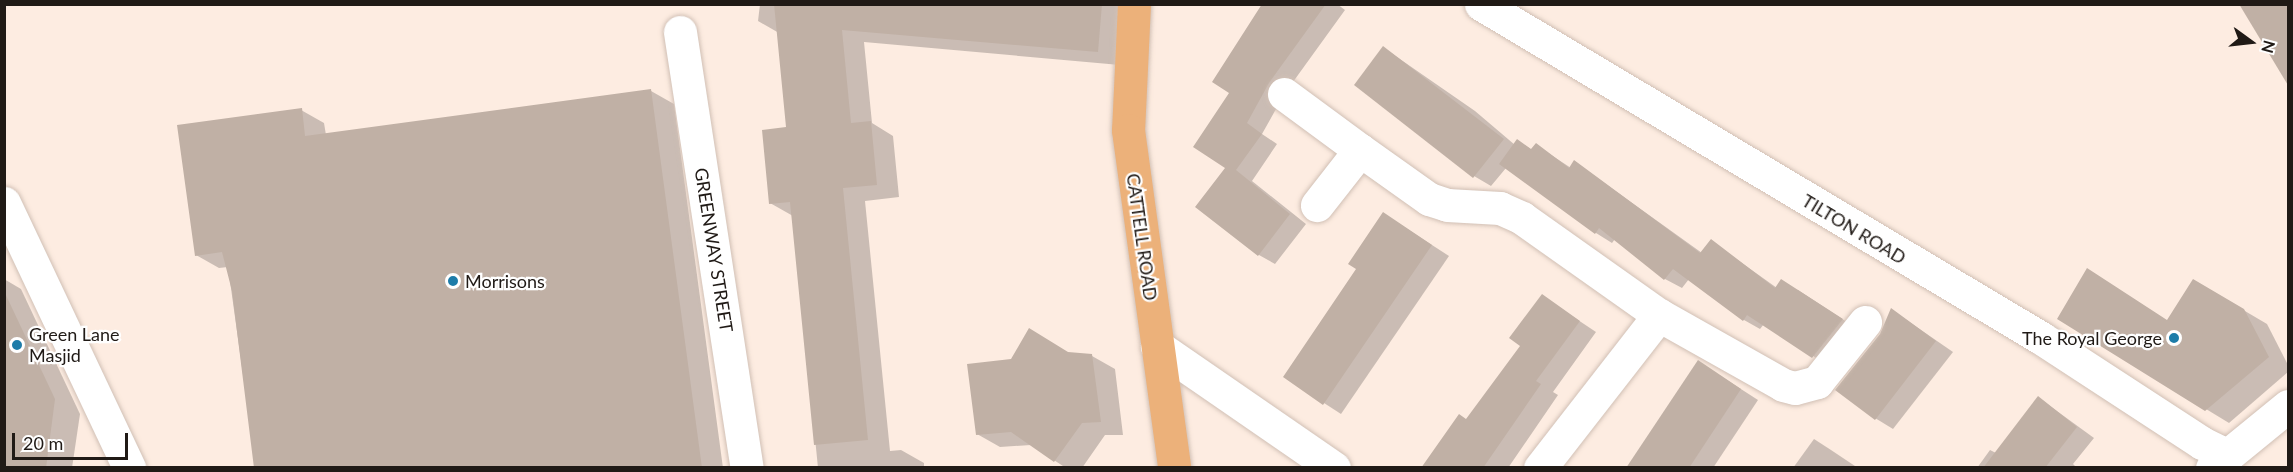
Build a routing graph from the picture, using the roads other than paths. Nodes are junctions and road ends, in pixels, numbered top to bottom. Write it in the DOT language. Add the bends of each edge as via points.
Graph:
graph roads {
  1 [pos="1134,4"];
  2 [pos="1480,4"];
  3 [pos="680,32"];
  4 [pos="1284,94"];
  5 [pos="1360,150"];
  6 [pos="4,203"];
  7 [pos="1317,205"];
  8 [pos="1659,315"];
  9 [pos="1864,322"];
  10 [pos="1157,346"];
  11 [pos="2289,405"];
  12 [pos="2220,461"];
  13 [pos="129,468"];
  14 [pos="747,468"];
  15 [pos="1174,468"];
  16 [pos="1334,468"];
  17 [pos="1540,468"];
  1 -- 10 [label="main road, CATTELL ROAD" via="1128,130"];
  2 -- 12 [label="street, TILTON ROAD" via="2041,338 2202,443"];
  3 -- 14 [label="street, GREENWAY STREET"];
  4 -- 5 [label="street"];
  5 -- 7 [label="street"];
  5 -- 8 [label="street" via="1429,200 1500,208 1522,218"];
  6 -- 13 [label="street"];
  8 -- 9 [label="street" via="1783,385 1795,388 1807,387 1827,374"];
  8 -- 17 [label="street"];
  10 -- 15 [label="main road, CATTELL ROAD"];
  10 -- 16 [label="street"];
  11 -- 12 [label="street"];
}
